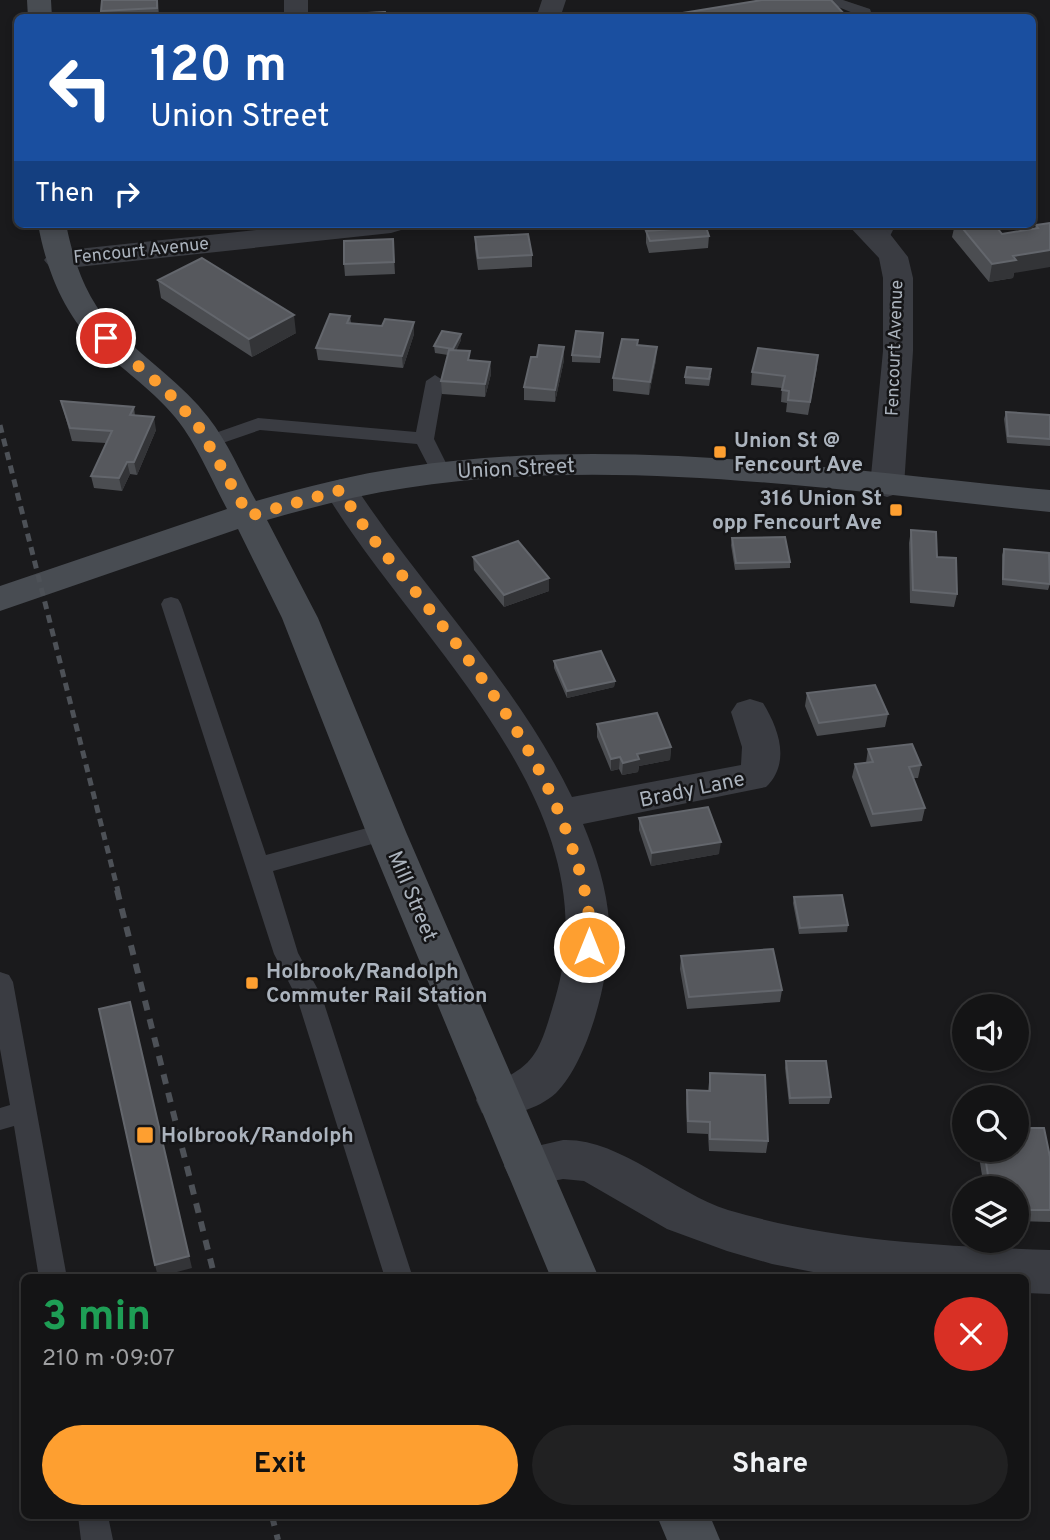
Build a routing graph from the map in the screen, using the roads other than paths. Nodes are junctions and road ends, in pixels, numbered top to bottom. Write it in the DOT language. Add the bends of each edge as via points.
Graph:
graph roads {
  1 [pos="828,0"];
  2 [pos="865,14"];
  3 [pos="52,228"];
  4 [pos="354,228"];
  5 [pos="876,229"];
  6 [pos="59,260"];
  7 [pos="435,382"];
  8 [pos="424,439"];
  9 [pos="208,442"];
  10 [pos="442,473"];
  11 [pos="887,486"];
  12 [pos="341,490"];
  13 [pos="1050,501"];
  14 [pos="249,516"];
  15 [pos="0,599"];
  16 [pos="171,604"];
  17 [pos="750,712"];
  18 [pos="560,814"];
  19 [pos="386,832"];
  20 [pos="260,866"];
  21 [pos="0,982"];
  22 [pos="498,1100"];
  23 [pos="12,1115"];
  24 [pos="527,1166"];
  25 [pos="1050,1272"];
  26 [pos="52,1274"];
  27 [pos="398,1274"];
  28 [pos="573,1274"];
  29 [pos="94,1519"];
  30 [pos="684,1519"];
  31 [pos="97,1540"];
  32 [pos="694,1540"];
  1 -- 2 [label="lane"];
  3 -- 6 [label="main road, Mill Street"];
  4 -- 6 [label="street, Fencourt Avenue"];
  5 -- 11 [label="street, Fencourt Avenue" via="893,257 898,278 898,351"];
  6 -- 9 [label="main road, Mill Street" via="92,324 181,405"];
  7 -- 8 [label="lane"];
  8 -- 9 [label="lane" via="258,424"];
  8 -- 10 [label="lane"];
  9 -- 14 [label="main road, Mill Street"];
  10 -- 11 [label="main road, Union Street" via="601,464"];
  10 -- 12 [label="main road, Union Street"];
  11 -- 13 [label="main road, Union Street"];
  12 -- 14 [label="main road, Union Street"];
  12 -- 18 [label="street" via="373,542 494,693 539,768"];
  14 -- 15 [label="main road, Union Street"];
  14 -- 19 [label="main road, Mill Street" via="300,618"];
  16 -- 20 [label="lane"];
  17 -- 18 [label="street, Brady Lane" via="764,762 761,772 752,777"];
  18 -- 22 [label="street" via="588,904 587,962 554,1061 536,1084"];
  19 -- 20 [label="lane"];
  19 -- 22 [label="main road, Mill Street"];
  20 -- 27 [label="lane" via="286,954 309,997"];
  21 -- 23 [label="lane"];
  22 -- 24 [label="main road, Mill Street"];
  23 -- 26 [label="lane"];
  24 -- 25 [label="street" via="554,1160 584,1161 680,1213 731,1233 805,1251"];
  24 -- 28 [label="main road, Mill Street"];
  29 -- 31 [label="lane"];
  30 -- 32 [label="main road"];
}
